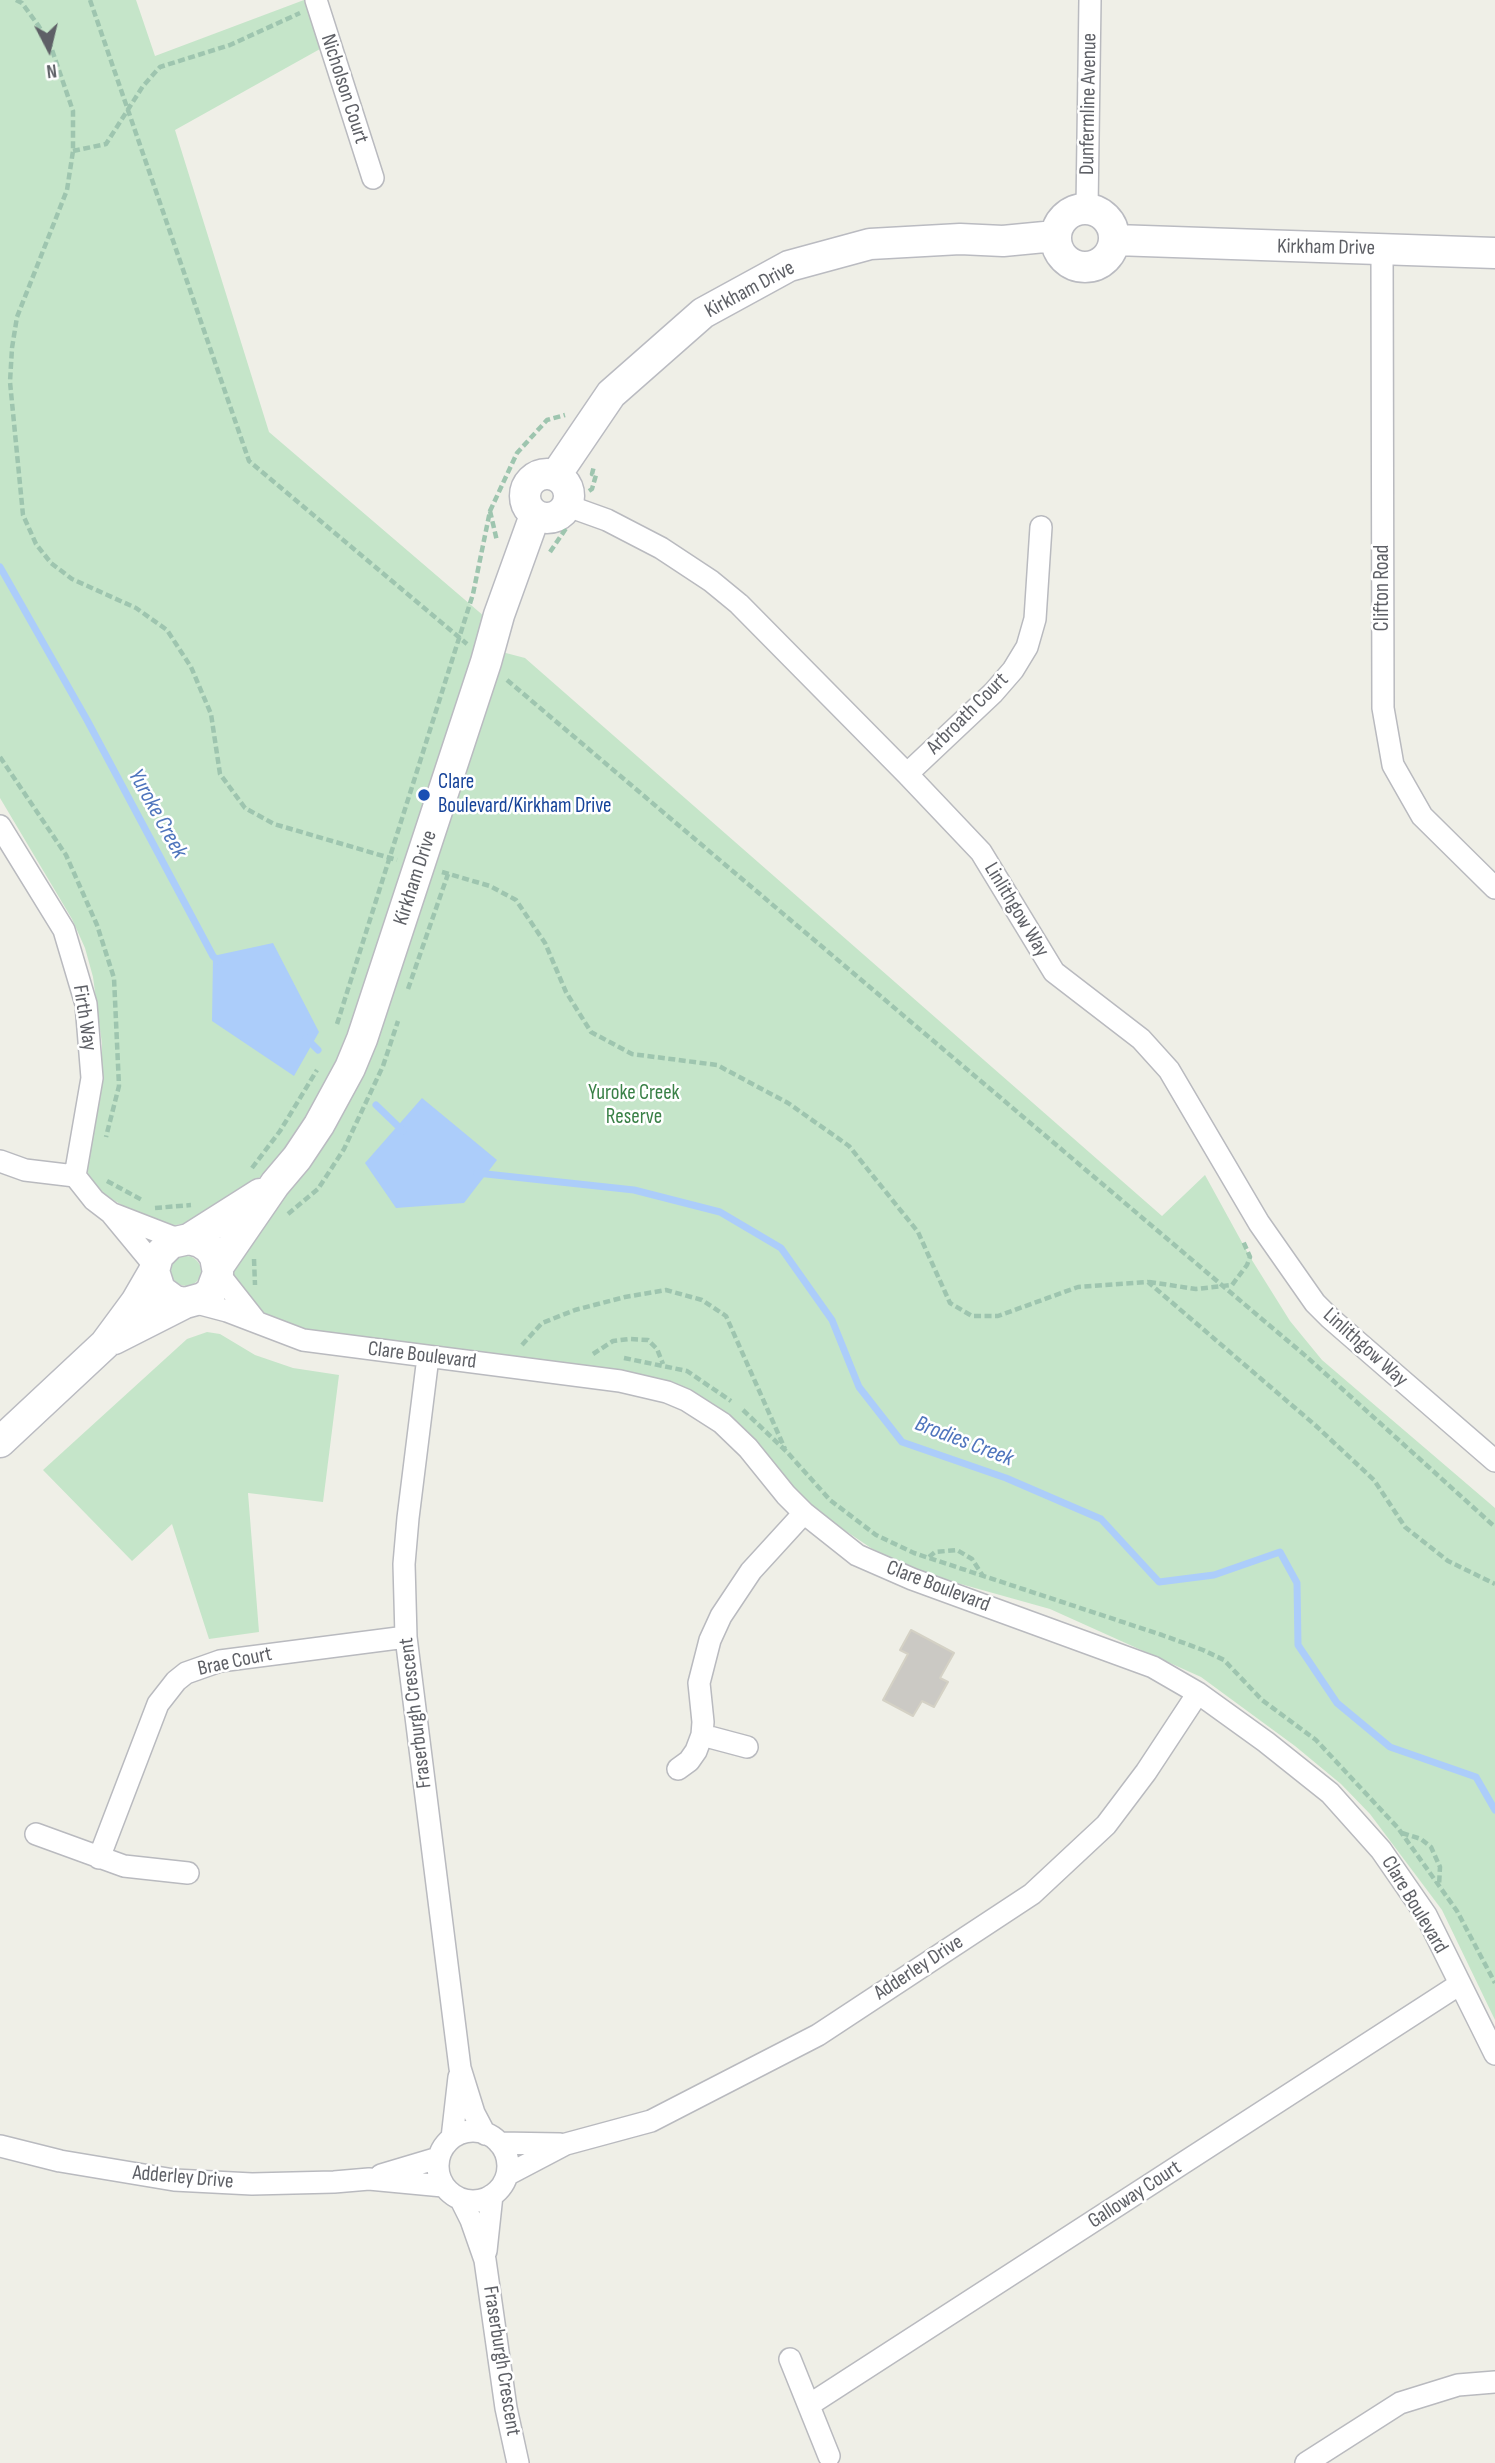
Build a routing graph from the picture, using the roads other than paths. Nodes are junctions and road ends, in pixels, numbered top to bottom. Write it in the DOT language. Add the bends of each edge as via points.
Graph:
graph roads {
  1 [pos="1090,0"];
  2 [pos="317,3"];
  3 [pos="373,178"];
  4 [pos="1087,208"];
  5 [pos="1055,236"];
  6 [pos="1115,240"];
  7 [pos="1382,249"];
  8 [pos="1495,253"];
  9 [pos="556,475"];
  10 [pos="568,506"];
  11 [pos="535,515"];
  12 [pos="1041,527"];
  13 [pos="907,774"];
  14 [pos="0,826"];
  15 [pos="1495,888"];
  16 [pos="0,1161"];
  17 [pos="75,1176"];
  18 [pos="262,1177"];
  19 [pos="111,1213"];
  20 [pos="185,1240"];
  21 [pos="154,1268"];
  22 [pos="218,1270"];
  23 [pos="189,1303"];
  24 [pos="256,1321"];
  25 [pos="104,1344"];
  26 [pos="428,1357"];
  27 [pos="0,1442"];
  28 [pos="1495,1461"];
  29 [pos="804,1513"];
  30 [pos="406,1637"];
  31 [pos="1198,1693"];
  32 [pos="702,1735"];
  33 [pos="747,1747"];
  34 [pos="678,1769"];
  35 [pos="36,1834"];
  36 [pos="99,1858"];
  37 [pos="188,1873"];
  38 [pos="1460,1984"];
  39 [pos="1495,2054"];
  40 [pos="460,2068"];
  41 [pos="452,2138"];
  42 [pos="492,2138"];
  43 [pos="566,2144"];
  44 [pos="0,2146"];
  45 [pos="438,2158"];
  46 [pos="507,2175"];
  47 [pos="369,2179"];
  48 [pos="443,2186"];
  49 [pos="492,2195"];
  50 [pos="461,2200"];
  51 [pos="485,2260"];
  52 [pos="790,2359"];
  53 [pos="1495,2382"];
  54 [pos="809,2405"];
  55 [pos="829,2456"];
  56 [pos="518,2463"];
  57 [pos="1306,2463"];
  1 -- 4 [label="street, Dunfermline Avenue"];
  2 -- 3 [label="street, Nicholson Court"];
  4 -- 5 [label="street" via="1063,217"];
  4 -- 6 [label="street" via="1104,215"];
  5 -- 6 [label="street" via="1058,251 1067,262 1084,268 1108,257"];
  5 -- 9 [label="street, Kirkham Drive" via="870,244 789,266 703,313 611,394"];
  6 -- 7 [label="street, Kirkham Drive"];
  7 -- 8 [label="street, Kirkham Drive"];
  7 -- 15 [label="street, Clifton Road" via="1383,708 1393,765 1422,816"];
  9 -- 10 [label="street" via="568,486"];
  9 -- 11 [label="street" via="539,475 526,488 527,507"];
  10 -- 11 [label="street" via="554,518"];
  10 -- 13 [label="street, Linlithgow Way" via="650,542 711,581 767,631"];
  11 -- 18 [label="street, Kirkham Drive" via="380,990 350,1068 297,1158"];
  12 -- 13 [label="street, Arbroath Court" via="1035,619 1027,647 993,693"];
  13 -- 28 [label="street, Linlithgow Way" via="981,852 1054,972 1141,1039 1169,1070 1259,1223 1315,1303"];
  14 -- 17 [label="street, Firth Way" via="64,930 86,1004 92,1078"];
  16 -- 17 [label="street" via="26,1170"];
  17 -- 19 [label="street"];
  18 -- 20 [label="street, Kirkham Drive"];
  18 -- 22 [label="street, Kirkham Drive"];
  19 -- 20 [label="street"];
  19 -- 21 [label="street"];
  20 -- 21 [label="street" via="163,1248"];
  20 -- 22 [label="street" via="209,1248"];
  21 -- 23 [label="street" via="160,1290 167,1297"];
  21 -- 25 [label="street" via="136,1302"];
  22 -- 23 [label="street" via="211,1292"];
  22 -- 24 [label="street, Clare Boulevard"];
  23 -- 24 [label="street, Clare Boulevard"];
  23 -- 25 [label="street"];
  24 -- 26 [label="street, Clare Boulevard" via="303,1340"];
  25 -- 27 [label="street"];
  26 -- 29 [label="street, Clare Boulevard" via="620,1381 667,1392 722,1423"];
  26 -- 30 [label="street, Fraserburgh Crescent" via="404,1564"];
  29 -- 31 [label="street, Clare Boulevard" via="858,1555 1153,1667"];
  29 -- 32 [label="street" via="751,1571 721,1616 699,1684"];
  30 -- 36 [label="street, Brae Court" via="220,1661 186,1673 158,1704"];
  30 -- 40 [label="street, Fraserburgh Crescent"];
  31 -- 38 [label="street, Clare Boulevard" via="1339,1803 1381,1850 1426,1915"];
  31 -- 43 [label="street, Adderley Drive" via="1106,1825 1032,1894 818,2035 650,2121"];
  32 -- 33 [label="street"];
  32 -- 34 [label="street" via="689,1761"];
  35 -- 36 [label="street"];
  36 -- 37 [label="street" via="142,1869"];
  38 -- 39 [label="street, Clare Boulevard"];
  38 -- 54 [label="street, Galloway Court"];
  40 -- 41 [label="street, Fraserburgh Crescent"];
  40 -- 42 [label="street, Fraserburgh Crescent" via="474,2113"];
  41 -- 42 [label="street" via="474,2131"];
  41 -- 45 [label="street"];
  42 -- 43 [label="street, Adderley Drive"];
  42 -- 46 [label="street" via="508,2164"];
  43 -- 46 [label="street, Adderley Drive"];
  44 -- 47 [label="street, Adderley Drive" via="174,2180 252,2184"];
  45 -- 47 [label="street, Adderley Drive"];
  45 -- 48 [label="street"];
  46 -- 49 [label="street"];
  47 -- 48 [label="street, Adderley Drive"];
  48 -- 50 [label="street"];
  49 -- 50 [label="street"];
  49 -- 51 [label="street, Fraserburgh Crescent"];
  50 -- 51 [label="street, Fraserburgh Crescent"];
  51 -- 56 [label="street, Fraserburgh Crescent"];
  52 -- 54 [label="street"];
  53 -- 57 [label="street" via="1458,2385 1400,2403"];
  54 -- 55 [label="street"];
}
